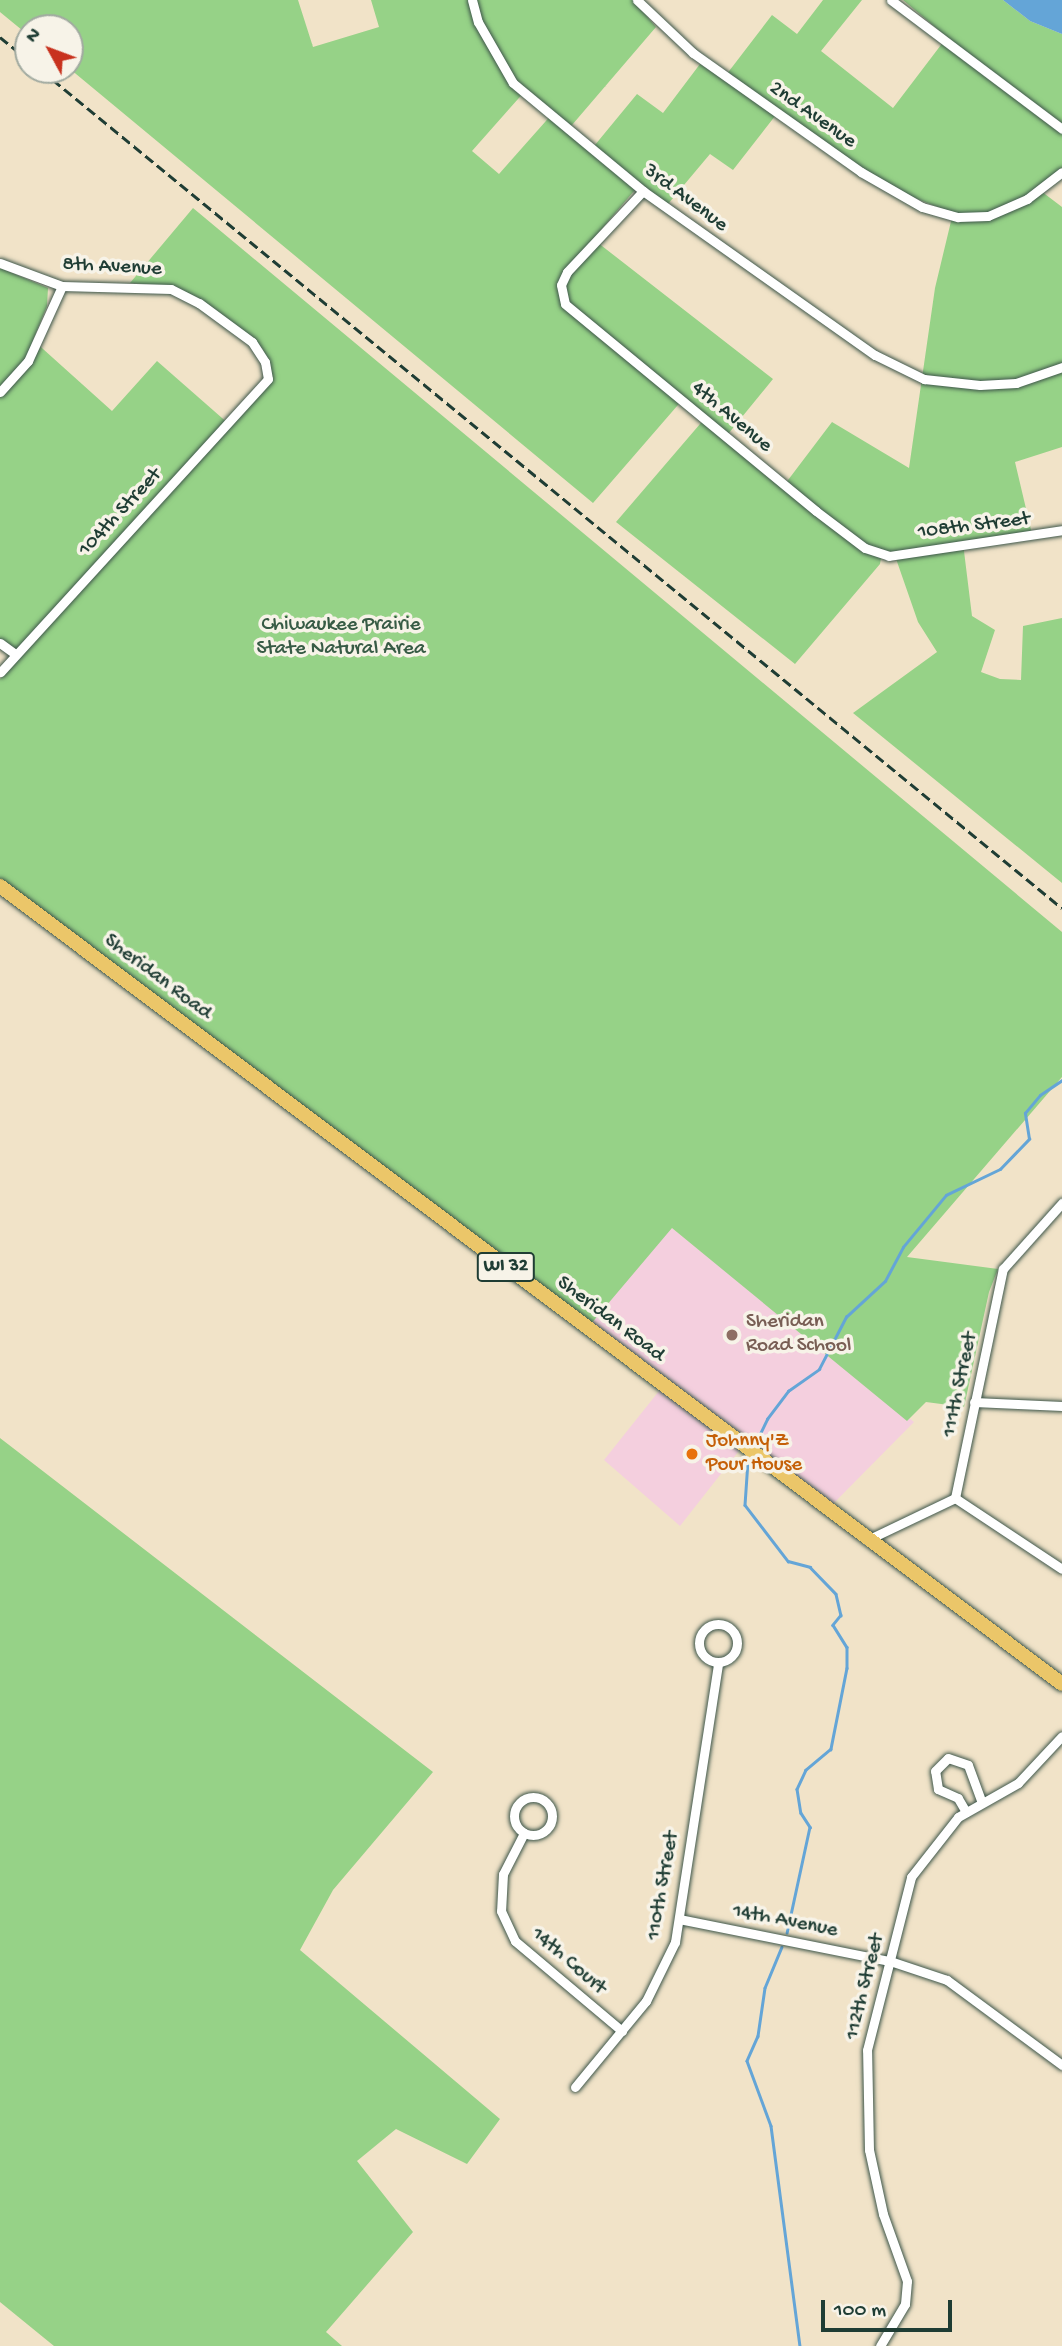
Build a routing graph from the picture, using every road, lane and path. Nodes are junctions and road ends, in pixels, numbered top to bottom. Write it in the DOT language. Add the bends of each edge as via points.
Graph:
graph roads {
  1 [pos="472,0"];
  2 [pos="637,0"];
  3 [pos="891,0"];
  4 [pos="1062,129"];
  5 [pos="1062,172"];
  6 [pos="643,191"];
  7 [pos="0,263"];
  8 [pos="62,286"];
  9 [pos="1062,367"];
  10 [pos="268,379"];
  11 [pos="0,392"];
  12 [pos="1062,530"];
  13 [pos="889,556"];
  14 [pos="0,643"];
  15 [pos="15,654"];
  16 [pos="0,672"];
  17 [pos="0,886"];
  18 [pos="1062,1203"];
  19 [pos="974,1402"];
  20 [pos="1062,1406"];
  21 [pos="956,1498"];
  22 [pos="867,1540"];
  23 [pos="1062,1569"];
  24 [pos="718,1663"];
  25 [pos="1062,1684"];
  26 [pos="1062,1736"];
  27 [pos="982,1803"];
  28 [pos="966,1812"];
  29 [pos="524,1833"];
  30 [pos="679,1919"];
  31 [pos="890,1961"];
  32 [pos="622,2031"];
  33 [pos="1062,2065"];
  34 [pos="575,2087"];
  35 [pos="880,2346"];
  1 -- 6 [label="street, 3rd Avenue" via="478,22 513,83"];
  2 -- 5 [label="street, 2nd Avenue" via="693,53 890,191 935,212 988,216 1027,199"];
  3 -- 4 [label="street"];
  6 -- 9 [label="street, 3rd Avenue" via="810,312 886,362 924,379 980,386 1016,383"];
  6 -- 13 [label="street, 4th Avenue" via="567,272 561,292 578,318 816,511 865,548"];
  7 -- 8 [label="street, 8th Avenue"];
  8 -- 10 [label="street, 8th Avenue" via="171,289 199,303 252,342 265,362"];
  8 -- 11 [label="street" via="28,361"];
  10 -- 15 [label="street, 104th Street"];
  12 -- 13 [label="street, 108th Street"];
  14 -- 15 [label="street"];
  15 -- 16 [label="street, 104th Street"];
  17 -- 22 [label="main road, Sheridan Road / WI 32"];
  18 -- 19 [label="street, 111th Street" via="1003,1269"];
  19 -- 20 [label="street"];
  19 -- 21 [label="street, 111th Street"];
  21 -- 22 [label="street"];
  21 -- 23 [label="street"];
  22 -- 25 [label="main road, Sheridan Road / WI 32"];
  24 -- 24 [label="street, 110th Street" via="729,1659 738,1643 734,1632 718,1623 701,1633 699,1646 705,1658"];
  24 -- 30 [label="street, 110th Street"];
  26 -- 27 [label="street, 112th Street" via="1018,1783"];
  27 -- 28 [label="street, 112th Street"];
  27 -- 28 [label="street" via="968,1765 948,1758 935,1771 938,1789 958,1798"];
  28 -- 31 [label="street, 112th Street" via="911,1877"];
  29 -- 29 [label="street" via="541,1833 549,1825 550,1808 541,1799 528,1797 515,1810 515,1823"];
  29 -- 32 [label="street, 14th Court" via="503,1874 501,1911 515,1941"];
  30 -- 31 [label="street, 14th Avenue"];
  30 -- 32 [label="street, 110th Street" via="676,1942 646,2001"];
  31 -- 33 [label="street, 14th Avenue" via="947,1980"];
  31 -- 35 [label="street, 112th Street" via="867,2050 869,2150 883,2214 907,2281 905,2304"];
  32 -- 34 [label="street, 110th Street"];
}
